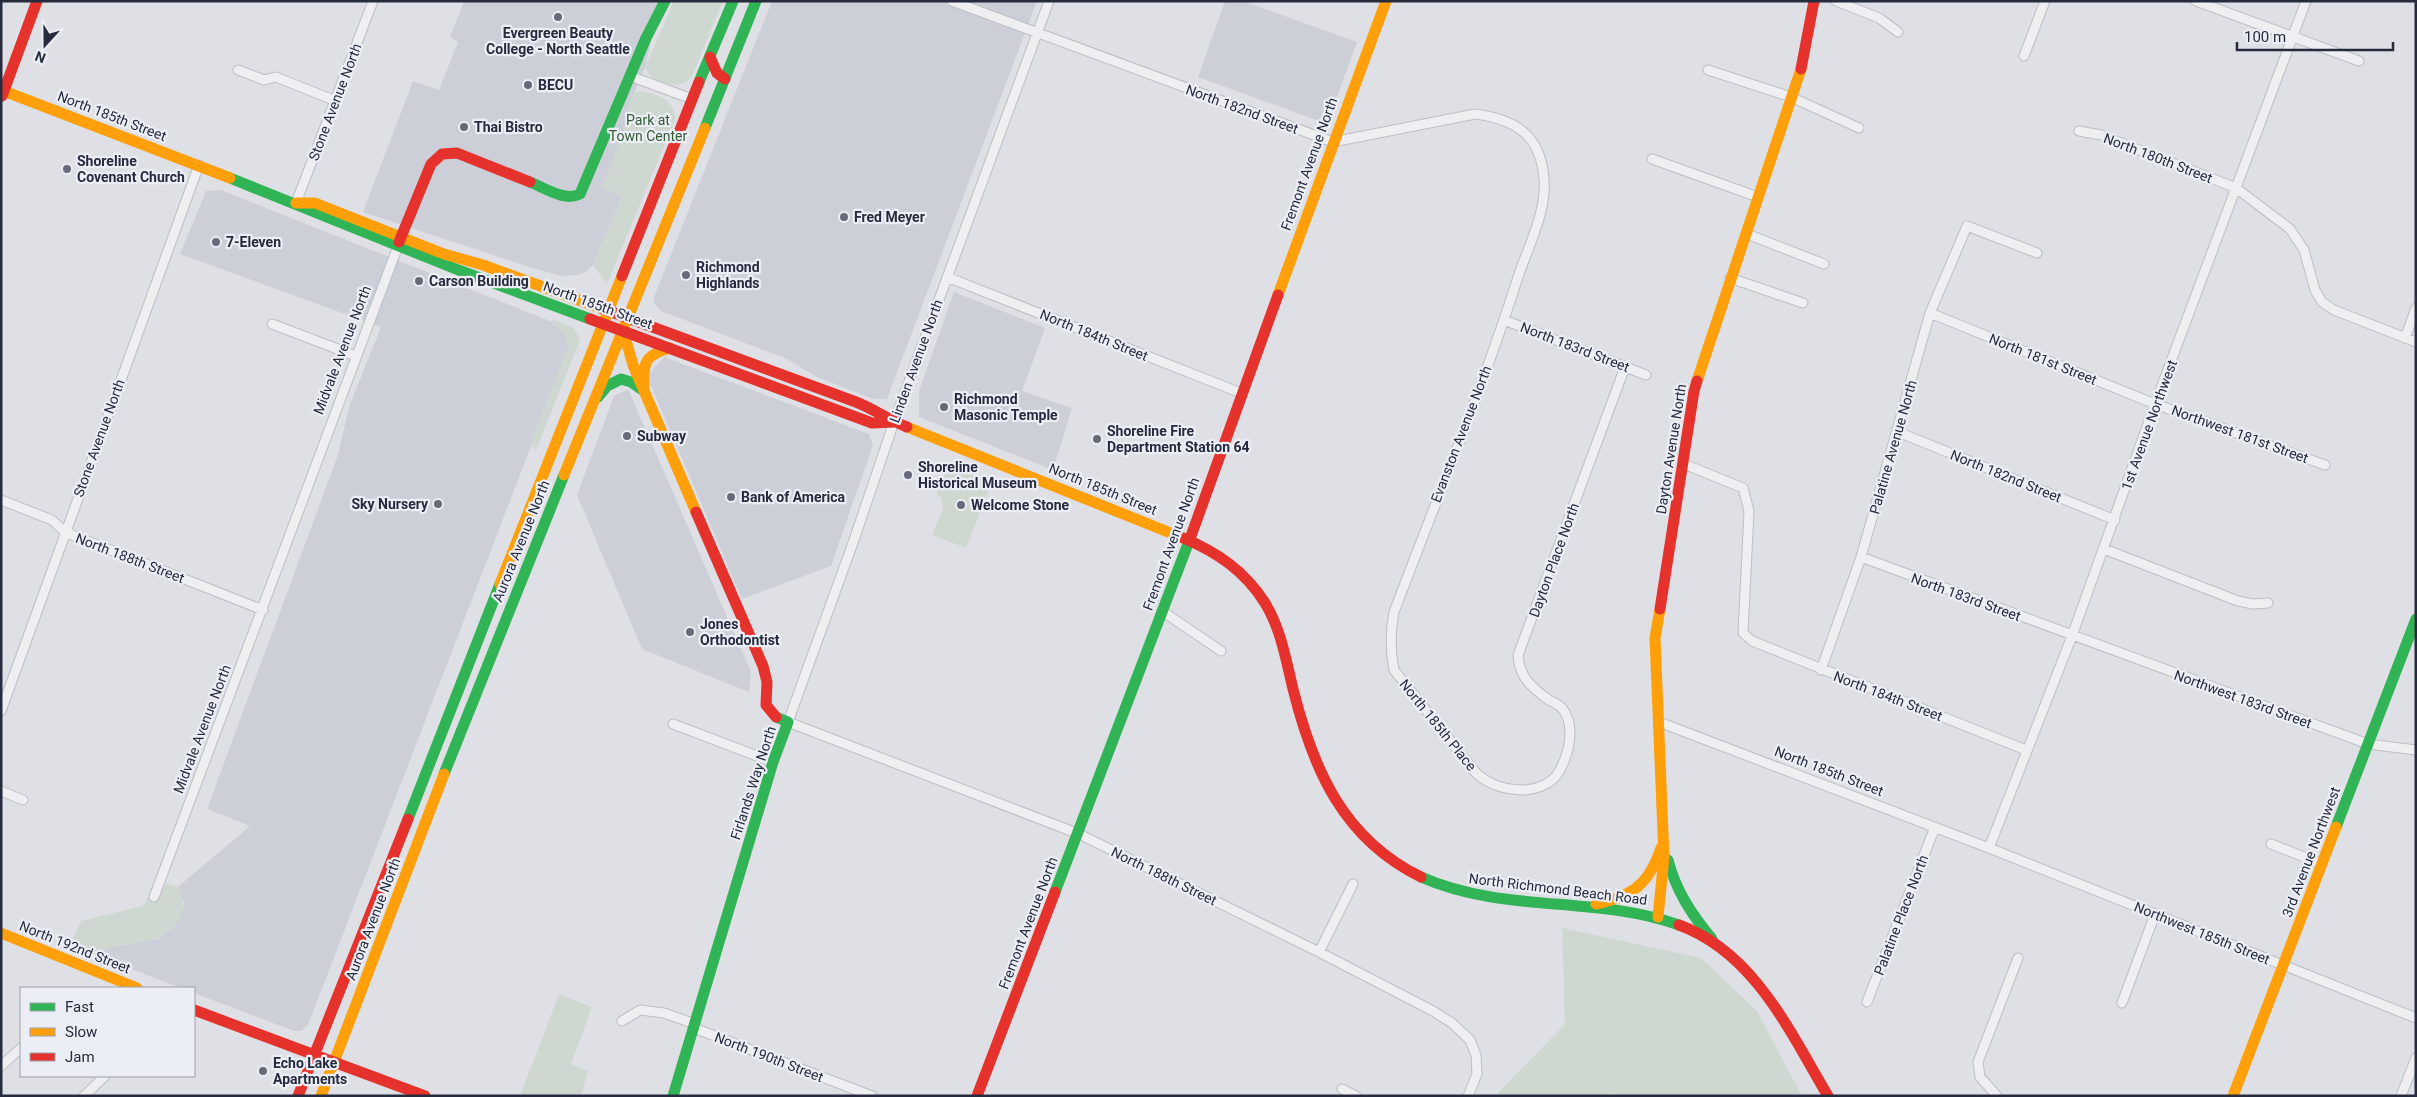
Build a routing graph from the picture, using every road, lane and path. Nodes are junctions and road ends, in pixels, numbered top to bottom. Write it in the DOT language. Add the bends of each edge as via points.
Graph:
graph roads {
  1 [pos="36,1"];
  2 [pos="373,1"];
  3 [pos="733,1"];
  4 [pos="756,1"];
  5 [pos="952,1"];
  6 [pos="1049,1"];
  7 [pos="1386,1"];
  8 [pos="1814,1"];
  9 [pos="1836,1"];
  10 [pos="2045,1"];
  11 [pos="2196,1"];
  12 [pos="2306,1"];
  13 [pos="662,2"];
  14 [pos="1898,32"];
  15 [pos="1038,34"];
  16 [pos="2293,37"];
  17 [pos="2024,56"];
  18 [pos="710,57"];
  19 [pos="2359,61"];
  20 [pos="238,70"];
  21 [pos="1708,70"];
  22 [pos="630,76"];
  23 [pos="725,79"];
  24 [pos="2,93"];
  25 [pos="1791,97"];
  26 [pos="692,99"];
  27 [pos="336,101"];
  28 [pos="1859,128"];
  29 [pos="2079,131"];
  30 [pos="1333,142"];
  31 [pos="1652,159"];
  32 [pos="199,165"];
  33 [pos="2236,188"];
  34 [pos="1758,197"];
  35 [pos="296,203"];
  36 [pos="1747,234"];
  37 [pos="400,242"];
  38 [pos="2037,253"];
  39 [pos="1824,264"];
  40 [pos="947,277"];
  41 [pos="1730,278"];
  42 [pos="1803,303"];
  43 [pos="2416,308"];
  44 [pos="608,310"];
  45 [pos="1930,313"];
  46 [pos="628,318"];
  47 [pos="1504,320"];
  48 [pos="604,323"];
  49 [pos="272,324"];
  50 [pos="623,330"];
  51 [pos="2405,338"];
  52 [pos="2416,342"];
  53 [pos="670,348"];
  54 [pos="356,356"];
  55 [pos="1625,367"];
  56 [pos="1646,375"];
  57 [pos="644,391"];
  58 [pos="1241,393"];
  59 [pos="594,401"];
  60 [pos="2156,404"];
  61 [pos="894,422"];
  62 [pos="1898,432"];
  63 [pos="1684,464"];
  64 [pos="2325,465"];
  65 [pos="1,500"];
  66 [pos="2115,520"];
  67 [pos="521,530"];
  68 [pos="65,532"];
  69 [pos="1189,540"];
  70 [pos="534,550"];
  71 [pos="2104,550"];
  72 [pos="1861,557"];
  73 [pos="2268,603"];
  74 [pos="263,610"];
  75 [pos="1162,611"];
  76 [pos="2416,619"];
  77 [pos="2072,636"];
  78 [pos="1221,651"];
  79 [pos="1394,670"];
  80 [pos="1821,670"];
  81 [pos="1,711"];
  82 [pos="449,712"];
  83 [pos="788,722"];
  84 [pos="1658,722"];
  85 [pos="673,724"];
  86 [pos="1570,737"];
  87 [pos="458,738"];
  88 [pos="2368,744"];
  89 [pos="436,746"];
  90 [pos="2026,750"];
  91 [pos="2416,750"];
  92 [pos="773,762"];
  93 [pos="447,767"];
  94 [pos="1,792"];
  95 [pos="24,800"];
  96 [pos="1935,827"];
  97 [pos="1079,834"];
  98 [pos="1663,839"];
  99 [pos="2271,844"];
  100 [pos="1989,848"];
  101 [pos="2322,864"];
  102 [pos="1353,884"];
  103 [pos="154,897"];
  104 [pos="1585,906"];
  105 [pos="2155,914"];
  106 [pos="1658,917"];
  107 [pos="1,934"];
  108 [pos="1718,946"];
  109 [pos="1319,952"];
  110 [pos="2018,958"];
  111 [pos="2283,966"];
  112 [pos="134,987"];
  113 [pos="1867,1002"];
  114 [pos="2122,1003"];
  115 [pos="195,1010"];
  116 [pos="2416,1018"];
  117 [pos="622,1021"];
  118 [pos="695,1026"];
  119 [pos="20,1049"];
  120 [pos="313,1056"];
  121 [pos="2416,1058"];
  122 [pos="333,1063"];
  123 [pos="1,1066"];
  124 [pos="104,1077"];
  125 [pos="1342,1089"];
  126 [pos="84,1096"];
  127 [pos="298,1096"];
  128 [pos="321,1096"];
  129 [pos="425,1096"];
  130 [pos="673,1096"];
  131 [pos="872,1096"];
  132 [pos="977,1096"];
  133 [pos="1356,1096"];
  134 [pos="1468,1096"];
  135 [pos="1828,1096"];
  136 [pos="1997,1096"];
  137 [pos="2233,1096"];
  138 [pos="2401,1096"];
  1 -- 24 [label="main road"];
  2 -- 27 [label="street, Stone Avenue North"];
  3 -- 18 [label="main road, Aurora Avenue North"];
  4 -- 23 [label="main road, Aurora Avenue North"];
  5 -- 15 [label="street, North 182nd Street"];
  6 -- 15 [label="street, Linden Avenue North"];
  7 -- 30 [label="main road, Fremont Avenue North"];
  8 -- 25 [label="main road, Dayton Avenue North" via="1804,58"];
  9 -- 14 [label="street" via="1879,18"];
  10 -- 17 [label="street"];
  11 -- 16 [label="street"];
  12 -- 16 [label="street, 1st Avenue Northwest"];
  13 -- 22 [label="main road, Midvale Avenue North"];
  15 -- 30 [label="street, North 182nd Street"];
  15 -- 40 [label="street, Linden Avenue North"];
  16 -- 19 [label="street"];
  16 -- 33 [label="street, 1st Avenue Northwest"];
  18 -- 23 [label="main road" via="717,73"];
  18 -- 26 [label="main road, Aurora Avenue North"];
  20 -- 27 [label="street" via="264,80 276,77"];
  21 -- 25 [label="street"];
  22 -- 26 [label="street"];
  22 -- 37 [label="main road, Midvale Avenue North" via="580,194 564,196 446,152 431,164"];
  23 -- 46 [label="main road, Aurora Avenue North"];
  24 -- 32 [label="main road, North 185th Street"];
  25 -- 28 [label="street"];
  25 -- 34 [label="main road, Dayton Avenue North"];
  26 -- 44 [label="main road, Aurora Avenue North"];
  27 -- 35 [label="street, Stone Avenue North"];
  29 -- 33 [label="street, North 180th Street" via="2101,135"];
  30 -- 47 [label="street, Evanston Avenue North" via="1475,114 1511,122 1528,135 1538,150 1544,178 1544,200"];
  30 -- 58 [label="main road, Fremont Avenue North"];
  31 -- 34 [label="street"];
  32 -- 35 [label="main road, North 185th Street"];
  32 -- 68 [label="street, Stone Avenue North"];
  33 -- 51 [label="street, North 180th Street" via="2290,229 2304,250 2311,279 2322,302 2334,310"];
  33 -- 60 [label="street, 1st Avenue Northwest"];
  34 -- 36 [label="main road, Dayton Avenue North"];
  35 -- 37 [label="main road, North 185th Street" via="311,212"];
  36 -- 39 [label="street"];
  36 -- 41 [label="main road, Dayton Avenue North"];
  37 -- 44 [label="main road, North 185th Street"];
  37 -- 48 [label="main road, North 185th Street"];
  37 -- 54 [label="street, Midvale Avenue North"];
  38 -- 45 [label="street, Palatine Avenue North" via="1967,226"];
  40 -- 58 [label="street, North 184th Street"];
  40 -- 61 [label="street, Linden Avenue North"];
  41 -- 42 [label="street"];
  41 -- 63 [label="main road, Dayton Avenue North" via="1694,391"];
  43 -- 51 [label="street"];
  44 -- 46 [label="main road, North 185th Street"];
  44 -- 48 [label="main road, Aurora Avenue North"];
  45 -- 60 [label="street, North 181st Street"];
  45 -- 62 [label="street, Palatine Avenue North"];
  46 -- 50 [label="main road, Aurora Avenue North"];
  46 -- 61 [label="main road, North 185th Street" via="856,402"];
  47 -- 55 [label="street, North 183rd Street"];
  47 -- 79 [label="street, Evanston Avenue North" via="1394,612 1390,630"];
  48 -- 50 [label="main road, North 185th Street"];
  48 -- 67 [label="main road, Aurora Avenue North"];
  49 -- 54 [label="street"];
  50 -- 53 [label="main road, North 185th Street"];
  50 -- 57 [label="main road, Firlands Way North" via="627,353"];
  50 -- 59 [label="main road, Aurora Avenue North"];
  51 -- 52 [label="street, North 180th Street"];
  53 -- 57 [label="main road" via="655,352 646,359 642,372"];
  53 -- 61 [label="main road, North 185th Street" via="872,423"];
  54 -- 74 [label="street, Midvale Avenue North"];
  55 -- 56 [label="street, North 183rd Street"];
  55 -- 86 [label="street, Dayton Place North" via="1518,655 1523,677 1562,708 1569,723"];
  57 -- 59 [label="main road" via="625,380 614,380"];
  57 -- 83 [label="main road, Firlands Way North" via="763,666 768,710"];
  58 -- 69 [label="main road, Fremont Avenue North"];
  59 -- 70 [label="main road, Aurora Avenue North"];
  60 -- 64 [label="street, Northwest 181st Street"];
  60 -- 66 [label="street, 1st Avenue Northwest"];
  61 -- 69 [label="main road, North 185th Street"];
  61 -- 83 [label="street, Linden Avenue North"];
  62 -- 66 [label="street, North 182nd Street"];
  62 -- 72 [label="street, Palatine Avenue North"];
  63 -- 80 [label="street, North 184th Street" via="1743,488 1749,511 1743,633 1752,641"];
  63 -- 84 [label="main road, Dayton Avenue North" via="1655,638"];
  65 -- 68 [label="street, North 188th Street" via="52,520"];
  66 -- 71 [label="street, 1st Avenue Northwest"];
  67 -- 70 [label="main road"];
  67 -- 82 [label="main road, Aurora Avenue North"];
  68 -- 74 [label="street, North 188th Street"];
  68 -- 81 [label="street, Stone Avenue North"];
  69 -- 75 [label="main road, Fremont Avenue North"];
  69 -- 104 [label="main road, North Richmond Beach Road" via="1224,558 1261,595 1277,626 1319,771 1343,812 1372,845 1404,868 1452,890 1485,897"];
  70 -- 87 [label="main road, Aurora Avenue North"];
  71 -- 73 [label="street" via="2238,601"];
  71 -- 77 [label="street, 1st Avenue Northwest"];
  72 -- 77 [label="street, North 183rd Street"];
  72 -- 80 [label="street, Palatine Avenue North"];
  74 -- 103 [label="street, Midvale Avenue North"];
  75 -- 78 [label="street"];
  75 -- 97 [label="main road, Fremont Avenue North"];
  76 -- 88 [label="main road, 3rd Avenue Northwest"];
  77 -- 88 [label="street, Northwest 183rd Street"];
  77 -- 90 [label="street, 1st Avenue Northwest"];
  79 -- 86 [label="street, North 185th Place" via="1476,773 1488,783 1507,790 1529,790 1546,784 1557,776"];
  80 -- 90 [label="street, North 184th Street"];
  82 -- 87 [label="main road"];
  82 -- 89 [label="main road, Aurora Avenue North"];
  83 -- 92 [label="main road, Firlands Way North"];
  83 -- 97 [label="street, North 188th Street"];
  84 -- 96 [label="street, North 185th Street"];
  84 -- 98 [label="main road, Dayton Avenue North"];
  85 -- 92 [label="street"];
  87 -- 93 [label="main road, Aurora Avenue North"];
  88 -- 91 [label="street, Northwest 183rd Street"];
  88 -- 101 [label="main road, 3rd Avenue Northwest"];
  89 -- 93 [label="main road"];
  89 -- 120 [label="main road, Aurora Avenue North"];
  90 -- 100 [label="street, 1st Avenue Northwest"];
  92 -- 118 [label="main road, Firlands Way North"];
  93 -- 122 [label="main road, Aurora Avenue North"];
  94 -- 95 [label="street"];
  96 -- 100 [label="street, North 185th Street"];
  96 -- 113 [label="street, Palatine Place North"];
  97 -- 109 [label="street, North 188th Street"];
  97 -- 132 [label="main road, Fremont Avenue North"];
  98 -- 104 [label="main road" via="1658,860 1640,886 1620,899"];
  98 -- 106 [label="main road, Dayton Avenue North" via="1664,871"];
  98 -- 108 [label="main road" via="1677,887 1691,912"];
  99 -- 101 [label="street"];
  100 -- 105 [label="street, Northwest 185th Street"];
  101 -- 111 [label="main road, 3rd Avenue Northwest"];
  102 -- 109 [label="street"];
  104 -- 106 [label="main road, North Richmond Beach Road"];
  105 -- 111 [label="street, Northwest 185th Street"];
  105 -- 114 [label="street"];
  106 -- 108 [label="main road, North Richmond Beach Road"];
  107 -- 112 [label="main road, North 192nd Street"];
  108 -- 135 [label="main road, North Richmond Beach Road" via="1760,984"];
  109 -- 134 [label="street, North 188th Street" via="1433,1011 1470,1040 1476,1055 1477,1074"];
  110 -- 136 [label="street" via="1978,1062 1980,1077"];
  111 -- 116 [label="street, Northwest 185th Street"];
  111 -- 137 [label="main road, 3rd Avenue Northwest"];
  115 -- 120 [label="main road"];
  117 -- 118 [label="street, North 190th Street" via="640,1010 664,1013"];
  118 -- 130 [label="main road, Firlands Way North"];
  118 -- 131 [label="street, North 190th Street"];
  119 -- 123 [label="street"];
  120 -- 122 [label="main road"];
  120 -- 127 [label="main road, Aurora Avenue North"];
  121 -- 138 [label="street"];
  122 -- 128 [label="main road, Aurora Avenue North"];
  122 -- 129 [label="main road"];
  124 -- 126 [label="street"];
  125 -- 133 [label="street"];
}
